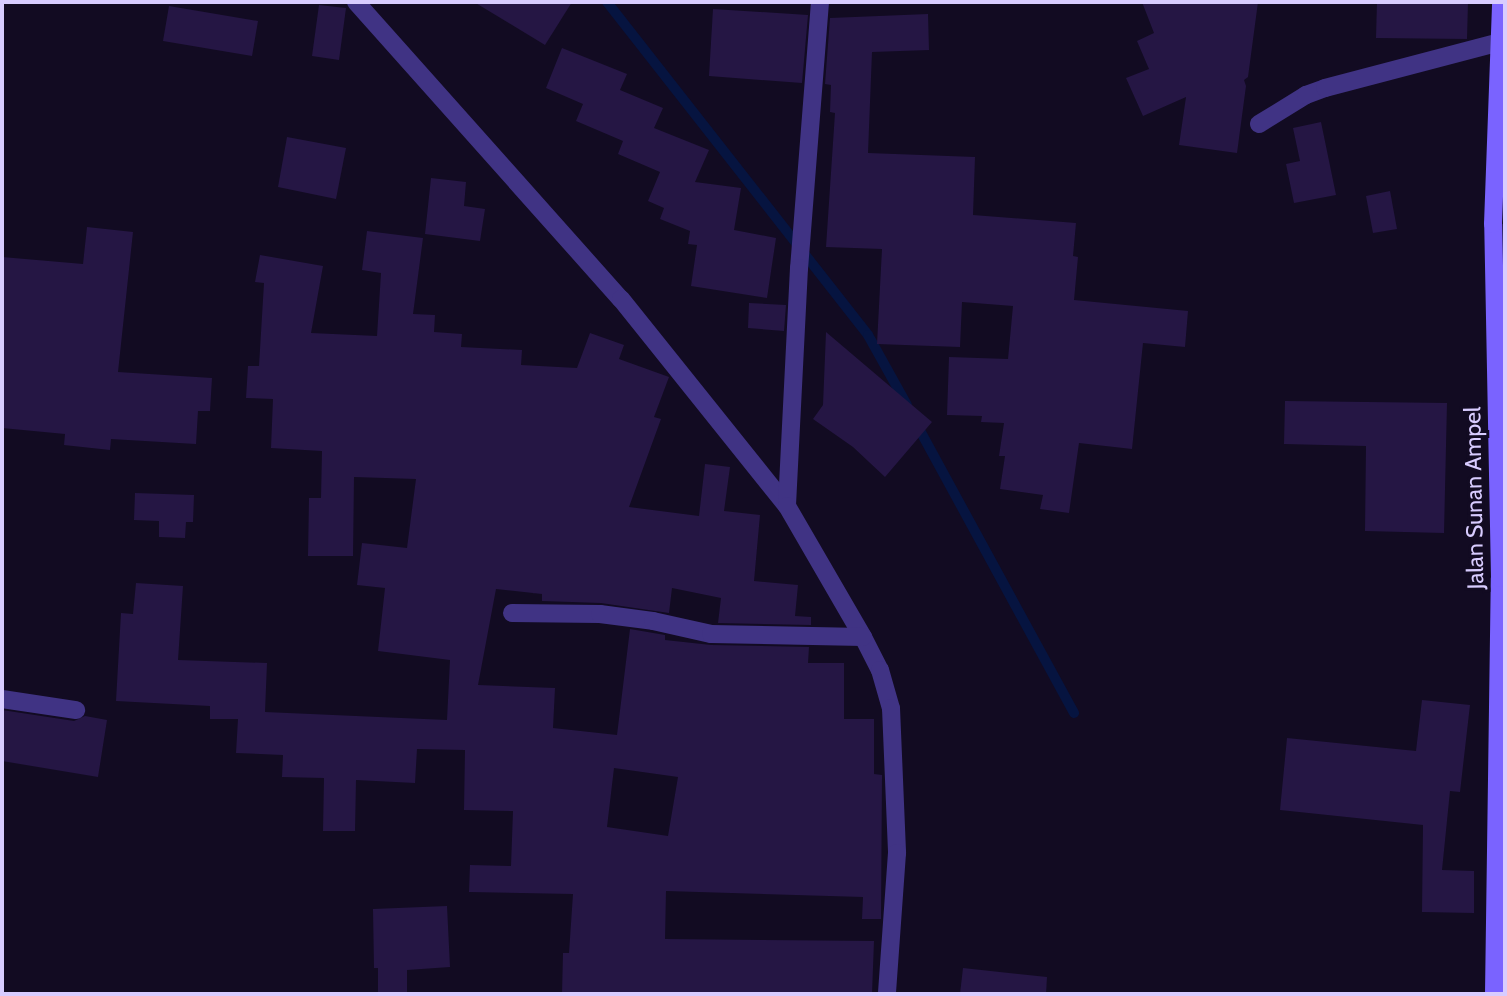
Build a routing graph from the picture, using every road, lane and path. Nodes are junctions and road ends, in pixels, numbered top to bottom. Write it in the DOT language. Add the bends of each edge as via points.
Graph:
graph roads {
  1 [pos="356,2"];
  2 [pos="820,2"];
  3 [pos="1501,2"];
  4 [pos="1500,42"];
  5 [pos="1259,124"];
  6 [pos="1500,139"];
  7 [pos="788,506"];
  8 [pos="512,613"];
  9 [pos="863,637"];
  10 [pos="2,699"];
  11 [pos="76,710"];
  12 [pos="887,994"];
  13 [pos="1494,994"];
  1 -- 7 [label="street" via="621,299"];
  2 -- 7 [label="street" via="801,229"];
  3 -- 4 [label="main road, Jalan Sunan Ampel"];
  4 -- 5 [label="street" via="1325,88"];
  4 -- 6 [label="main road, Jalan Sunan Ampel"];
  6 -- 13 [label="main road, Jalan Sunan Ampel"];
  7 -- 9 [label="street"];
  8 -- 9 [label="street" via="600,614 711,634"];
  9 -- 12 [label="street" via="880,670 891,708 897,853"];
  10 -- 11 [label="street"];
}
